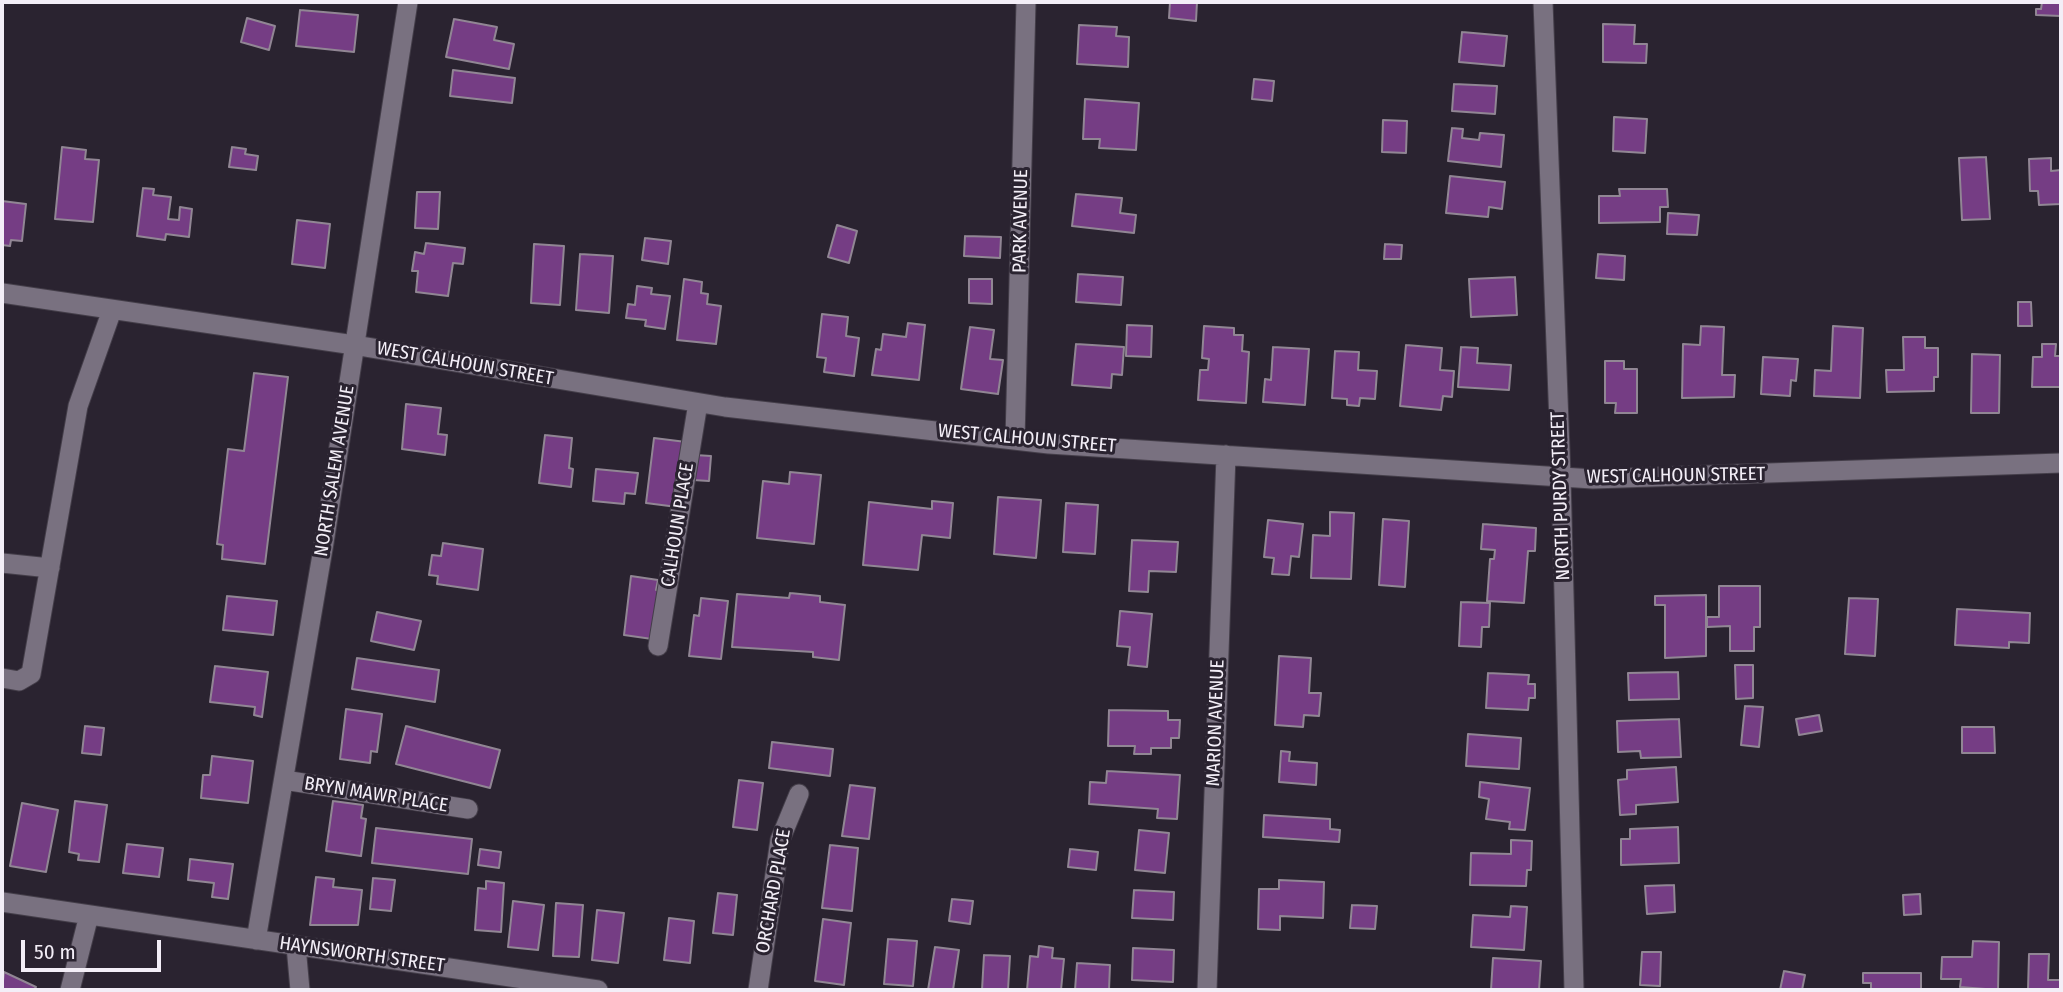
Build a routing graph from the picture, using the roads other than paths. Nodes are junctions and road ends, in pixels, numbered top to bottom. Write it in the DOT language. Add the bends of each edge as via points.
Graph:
graph roads {
  1 [pos="408,2"];
  2 [pos="1026,2"];
  3 [pos="1543,2"];
  4 [pos="2,293"];
  5 [pos="112,310"];
  6 [pos="354,345"];
  7 [pos="698,403"];
  8 [pos="1015,440"];
  9 [pos="1226,455"];
  10 [pos="2061,463"];
  11 [pos="1561,476"];
  12 [pos="2,563"];
  13 [pos="50,568"];
  14 [pos="658,646"];
  15 [pos="2,678"];
  16 [pos="284,780"];
  17 [pos="799,794"];
  18 [pos="468,809"];
  19 [pos="2,902"];
  20 [pos="89,915"];
  21 [pos="256,940"];
  22 [pos="296,946"];
  23 [pos="70,990"];
  24 [pos="300,990"];
  25 [pos="598,990"];
  26 [pos="758,990"];
  27 [pos="1207,990"];
  28 [pos="1574,990"];
  1 -- 6 [label="street, NORTH SALEM AVENUE"];
  2 -- 8 [label="street, PARK AVENUE"];
  3 -- 11 [label="street, NORTH PURDY STREET"];
  4 -- 5 [label="street, WEST CALHOUN STREET"];
  5 -- 6 [label="street, WEST CALHOUN STREET"];
  5 -- 13 [label="street" via="78,406"];
  6 -- 7 [label="street, WEST CALHOUN STREET"];
  6 -- 16 [label="street, NORTH SALEM AVENUE"];
  7 -- 8 [label="street, WEST CALHOUN STREET"];
  7 -- 14 [label="street, CALHOUN PLACE"];
  8 -- 9 [label="street, WEST CALHOUN STREET"];
  9 -- 11 [label="street, WEST CALHOUN STREET"];
  9 -- 27 [label="street, MARION AVENUE"];
  10 -- 11 [label="street, WEST CALHOUN STREET" via="1665,478"];
  11 -- 28 [label="street, NORTH PURDY STREET"];
  12 -- 13 [label="street"];
  13 -- 15 [label="street" via="31,674 19,681"];
  16 -- 18 [label="street, BRYN MAWR PLACE"];
  16 -- 21 [label="street, NORTH SALEM AVENUE"];
  17 -- 26 [label="street, ORCHARD PLACE" via="780,840"];
  19 -- 20 [label="street, HAYNSWORTH STREET"];
  20 -- 21 [label="street, HAYNSWORTH STREET"];
  20 -- 23 [label="street"];
  21 -- 22 [label="street, HAYNSWORTH STREET"];
  22 -- 24 [label="street"];
  22 -- 25 [label="street, HAYNSWORTH STREET"];
}
